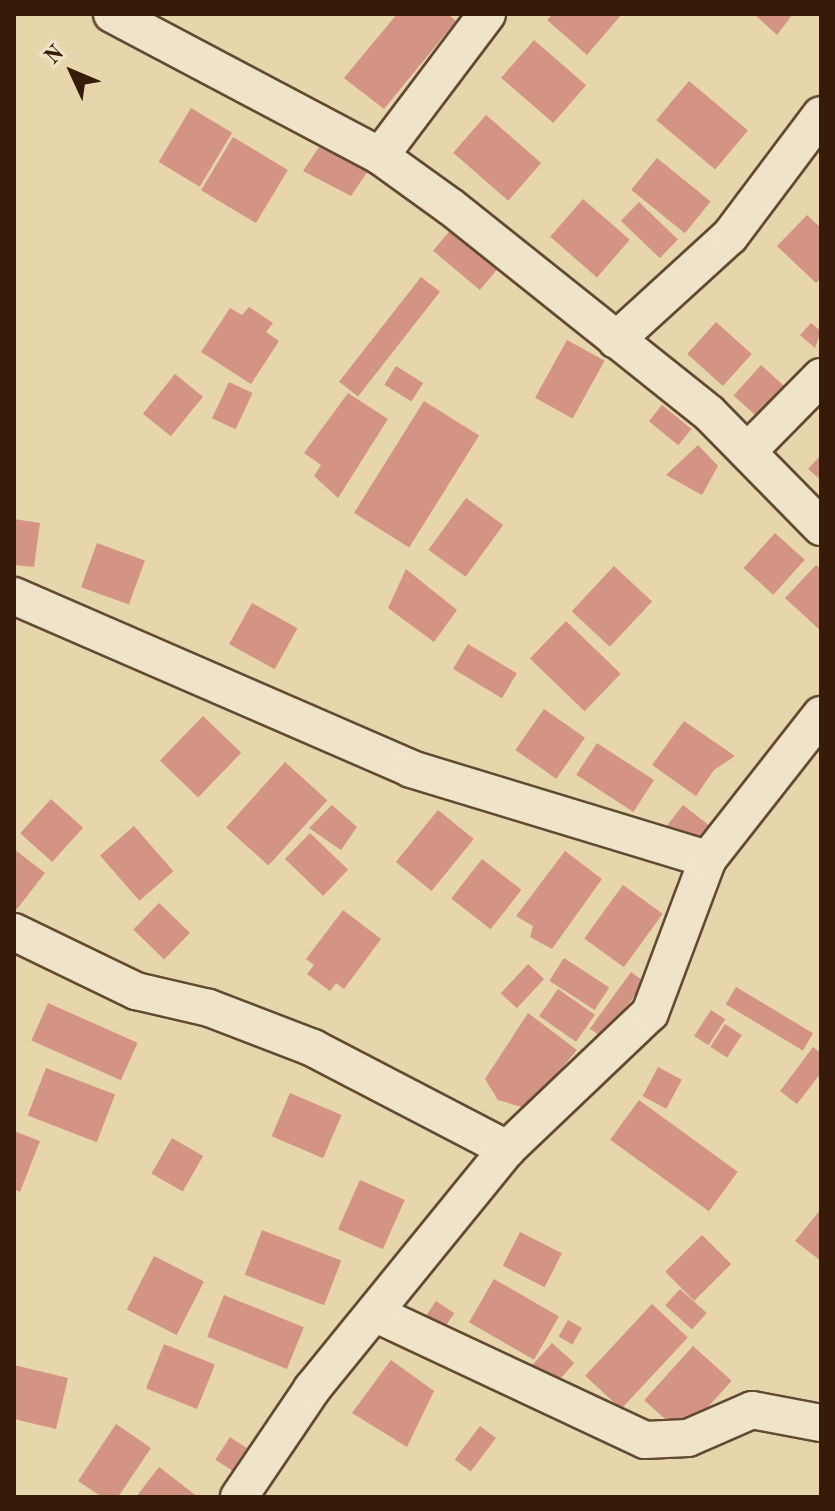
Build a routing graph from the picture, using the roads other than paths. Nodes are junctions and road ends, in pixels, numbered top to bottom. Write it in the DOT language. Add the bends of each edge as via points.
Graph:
graph roads {
  1 [pos="112,14"];
  2 [pos="487,14"];
  3 [pos="821,115"];
  4 [pos="380,156"];
  5 [pos="616,340"];
  6 [pos="821,377"];
  7 [pos="748,451"];
  8 [pos="821,527"];
  9 [pos="14,596"];
  10 [pos="821,715"];
  11 [pos="708,859"];
  12 [pos="14,932"];
  13 [pos="507,1149"];
  14 [pos="374,1313"];
  15 [pos="821,1423"];
  16 [pos="239,1497"];
  1 -- 4 [label="street"];
  2 -- 4 [label="street"];
  3 -- 5 [label="street" via="730,236"];
  4 -- 5 [label="street"];
  5 -- 7 [label="street"];
  6 -- 7 [label="street"];
  7 -- 8 [label="street"];
  9 -- 11 [label="street" via="411,769"];
  10 -- 11 [label="street"];
  11 -- 13 [label="street" via="650,1013"];
  12 -- 13 [label="street" via="136,991 209,1008 313,1048"];
  13 -- 14 [label="street"];
  14 -- 15 [label="street" via="645,1440 688,1438 752,1410"];
  14 -- 16 [label="street" via="312,1389"];
}
